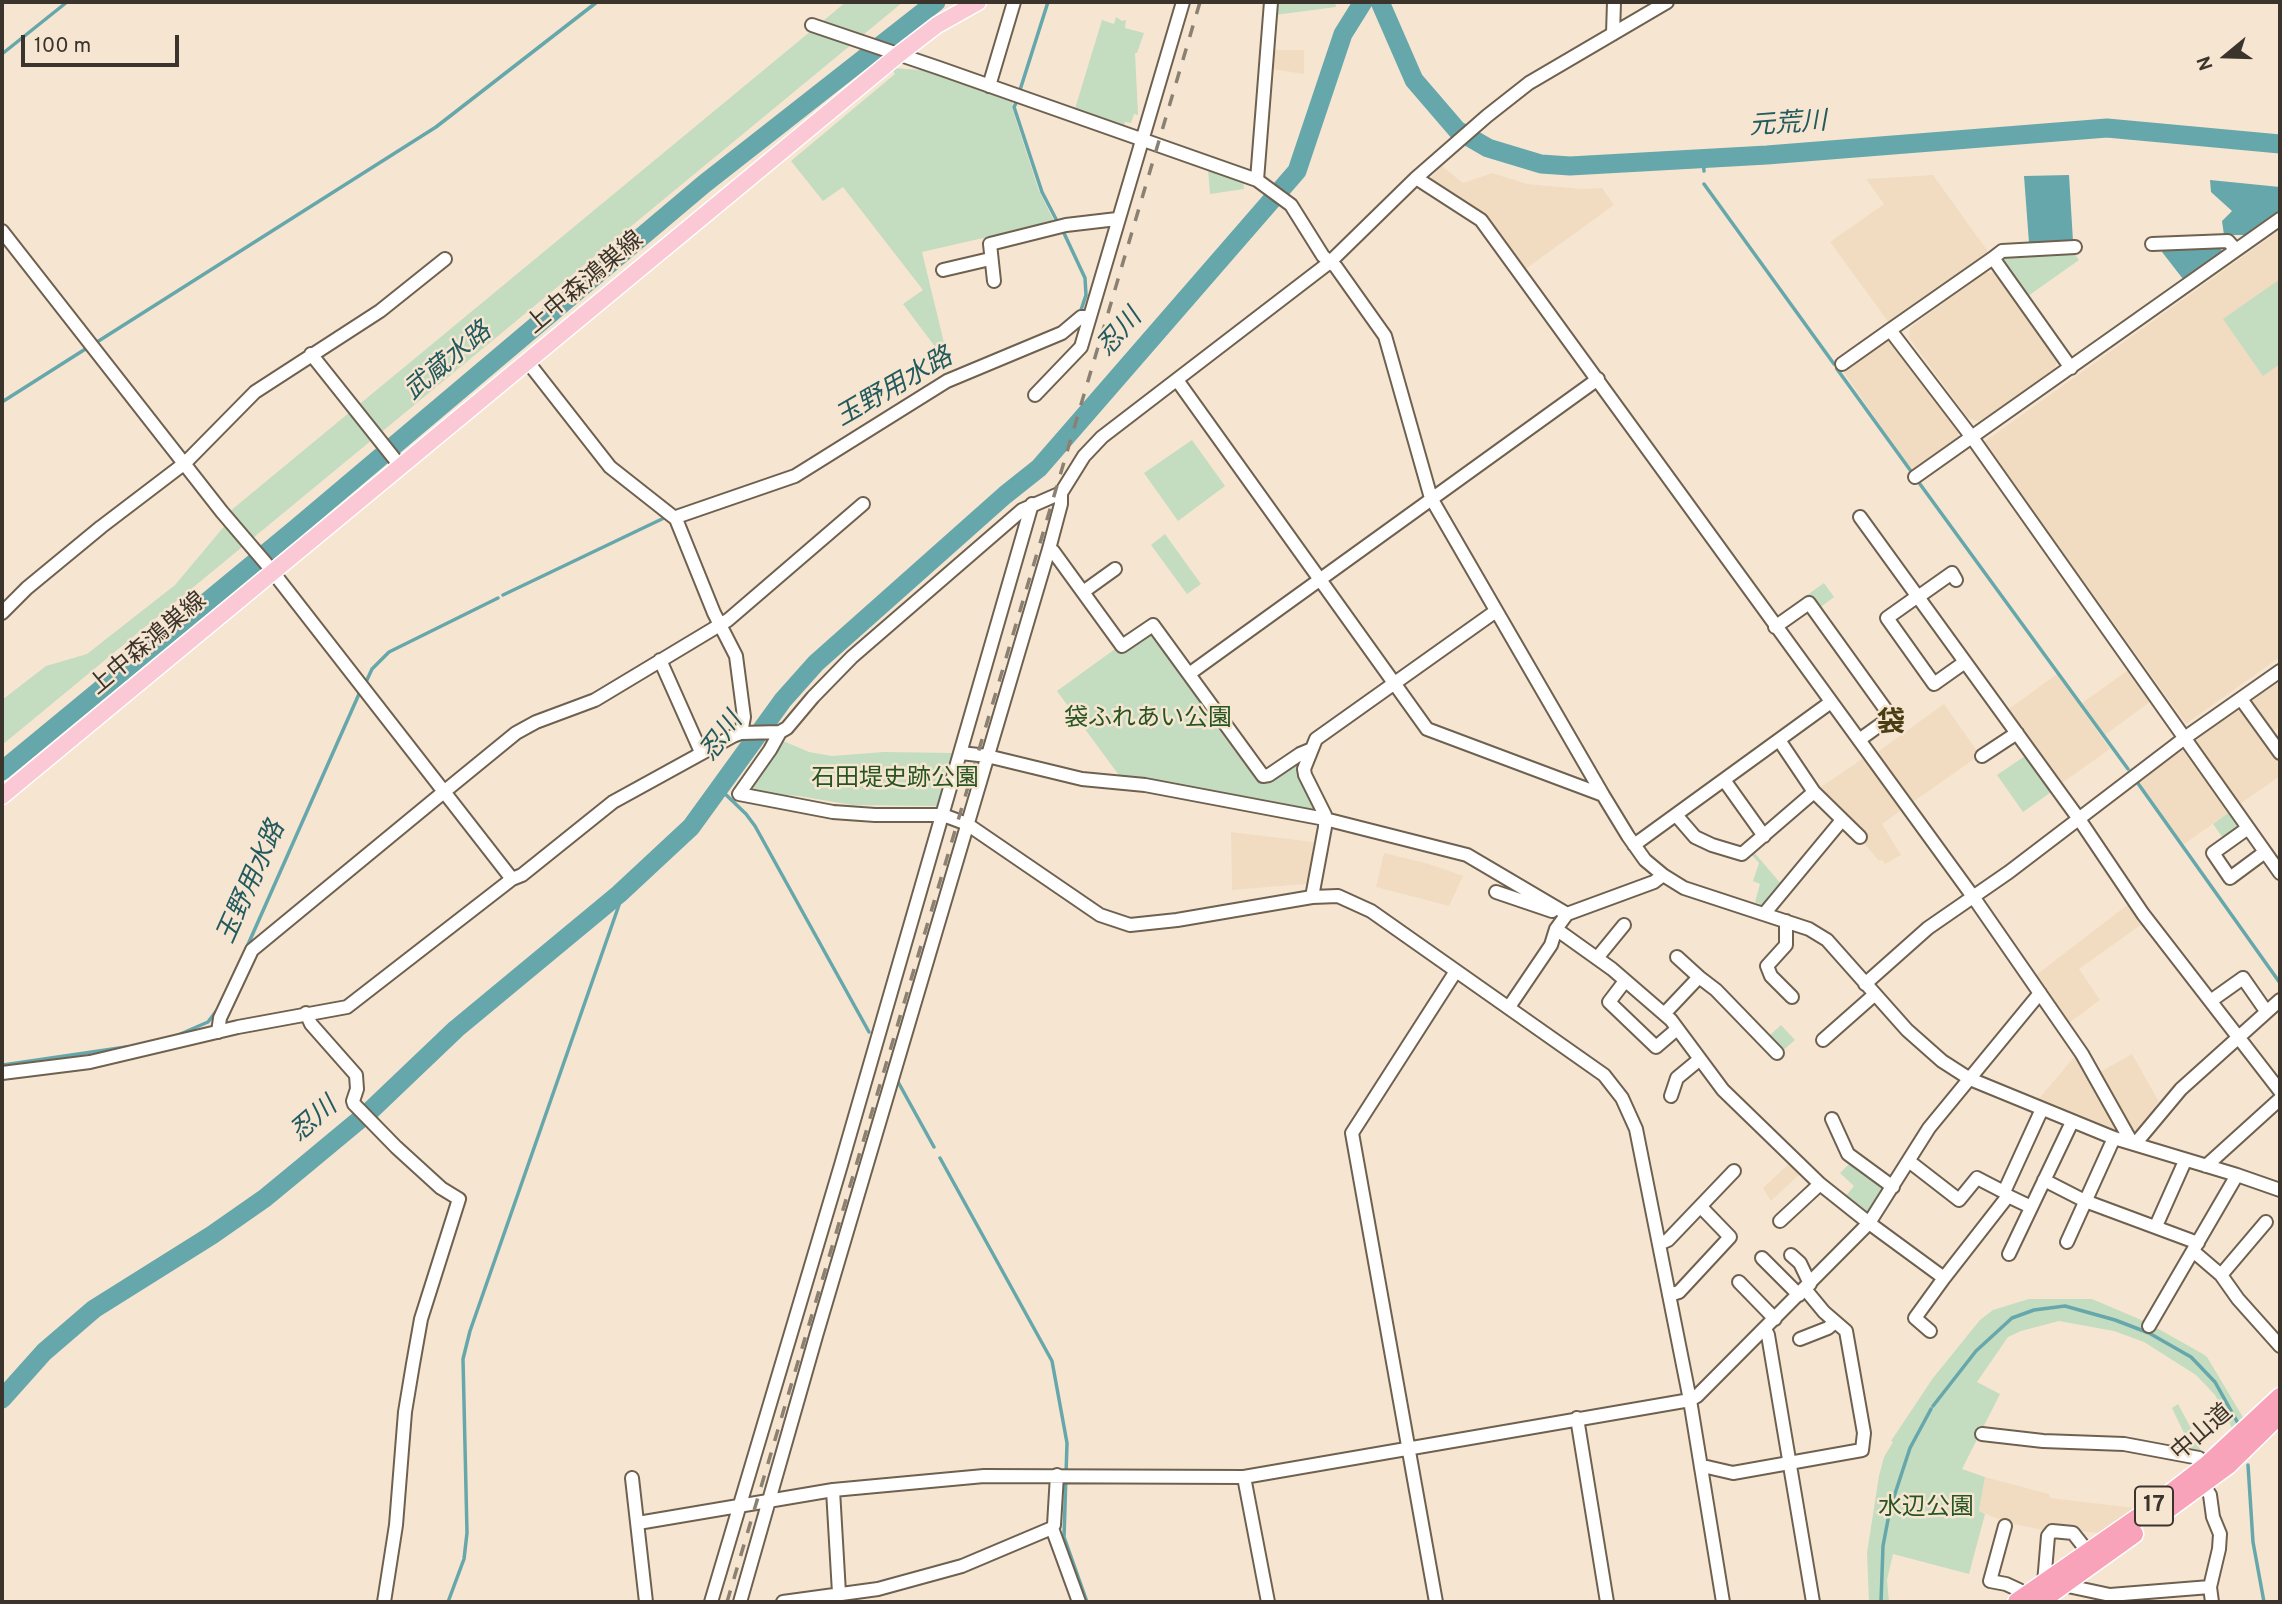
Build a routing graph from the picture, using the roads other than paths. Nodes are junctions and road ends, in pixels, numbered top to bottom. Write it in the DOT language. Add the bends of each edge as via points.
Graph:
graph roads {
  1 [pos="978,2"];
  2 [pos="1014,2"];
  3 [pos="1182,2"];
  4 [pos="1271,2"];
  5 [pos="1615,2"];
  6 [pos="1667,2"];
  7 [pos="812,25"];
  8 [pos="1613,34"];
  9 [pos="892,54"];
  10 [pos="989,86"];
  11 [pos="1141,141"];
  12 [pos="1416,178"];
  13 [pos="1262,183"];
  14 [pos="1117,219"];
  15 [pos="2280,219"];
  16 [pos="2,231"];
  17 [pos="2152,244"];
  18 [pos="2075,247"];
  19 [pos="2236,250"];
  20 [pos="1993,258"];
  21 [pos="445,259"];
  22 [pos="990,259"];
  23 [pos="1330,262"];
  24 [pos="943,270"];
  25 [pos="994,281"];
  26 [pos="1090,317"];
  27 [pos="1890,330"];
  28 [pos="311,354"];
  29 [pos="527,361"];
  30 [pos="1842,364"];
  31 [pos="2071,368"];
  32 [pos="1598,379"];
  33 [pos="1177,380"];
  34 [pos="1035,395"];
  35 [pos="1971,436"];
  36 [pos="184,463"];
  37 [pos="398,463"];
  38 [pos="1915,477"];
  39 [pos="1060,493"];
  40 [pos="1431,498"];
  41 [pos="863,504"];
  42 [pos="1032,504"];
  43 [pos="1860,517"];
  44 [pos="676,519"];
  45 [pos="1049,549"];
  46 [pos="270,568"];
  47 [pos="1115,569"];
  48 [pos="1952,573"];
  49 [pos="1320,580"];
  50 [pos="1083,592"];
  51 [pos="1918,596"];
  52 [pos="1496,611"];
  53 [pos="2,613"];
  54 [pos="721,625"];
  55 [pos="1775,626"];
  56 [pos="660,660"];
  57 [pos="1965,662"];
  58 [pos="2280,671"];
  59 [pos="1189,674"];
  60 [pos="1395,683"];
  61 [pos="2241,699"];
  62 [pos="1831,702"];
  63 [pos="778,732"];
  64 [pos="741,733"];
  65 [pos="2017,733"];
  66 [pos="2186,737"];
  67 [pos="1779,740"];
  68 [pos="1859,740"];
  69 [pos="1312,749"];
  70 [pos="701,752"];
  71 [pos="2280,752"];
  72 [pos="961,753"];
  73 [pos="988,756"];
  74 [pos="1982,756"];
  75 [pos="1724,780"];
  76 [pos="445,791"];
  77 [pos="1814,792"];
  78 [pos="1603,795"];
  79 [pos="2,796"];
  80 [pos="1676,815"];
  81 [pos="943,816"];
  82 [pos="1325,819"];
  83 [pos="2079,819"];
  84 [pos="1842,820"];
  85 [pos="968,824"];
  86 [pos="2248,828"];
  87 [pos="1763,836"];
  88 [pos="1860,837"];
  89 [pos="1634,845"];
  90 [pos="2265,852"];
  91 [pos="2280,873"];
  92 [pos="1662,875"];
  93 [pos="512,879"];
  94 [pos="1496,892"];
  95 [pos="1312,897"];
  96 [pos="1974,898"];
  97 [pos="1764,914"];
  98 [pos="1566,915"];
  99 [pos="1786,921"];
  100 [pos="1624,925"];
  101 [pos="1556,929"];
  102 [pos="1677,957"];
  103 [pos="1597,958"];
  104 [pos="1456,971"];
  105 [pos="1699,977"];
  106 [pos="1625,981"];
  107 [pos="1865,984"];
  108 [pos="2040,993"];
  109 [pos="1874,995"];
  110 [pos="1792,997"];
  111 [pos="2212,1000"];
  112 [pos="2280,1000"];
  113 [pos="1509,1007"];
  114 [pos="2266,1011"];
  115 [pos="306,1013"];
  116 [pos="1664,1014"];
  117 [pos="1677,1029"];
  118 [pos="218,1032"];
  119 [pos="2239,1037"];
  120 [pos="1822,1040"];
  121 [pos="1777,1054"];
  122 [pos="1700,1059"];
  123 [pos="2,1073"];
  124 [pos="1970,1079"];
  125 [pos="2280,1091"];
  126 [pos="1671,1096"];
  127 [pos="2280,1100"];
  128 [pos="2042,1109"];
  129 [pos="1832,1119"];
  130 [pos="2072,1122"];
  131 [pos="2114,1138"];
  132 [pos="2133,1144"];
  133 [pos="1910,1161"];
  134 [pos="2185,1161"];
  135 [pos="2206,1166"];
  136 [pos="1734,1171"];
  137 [pos="2237,1175"];
  138 [pos="2043,1180"];
  139 [pos="1821,1184"];
  140 [pos="2278,1186"];
  141 [pos="1893,1187"];
  142 [pos="2006,1194"];
  143 [pos="2085,1200"];
  144 [pos="2032,1206"];
  145 [pos="1700,1207"];
  146 [pos="1780,1221"];
  147 [pos="2266,1222"];
  148 [pos="1869,1223"];
  149 [pos="2156,1226"];
  150 [pos="2067,1242"];
  151 [pos="1659,1244"];
  152 [pos="2196,1247"];
  153 [pos="2008,1254"];
  154 [pos="1791,1255"];
  155 [pos="1762,1258"];
  156 [pos="2221,1275"];
  157 [pos="1944,1278"];
  158 [pos="1740,1282"];
  159 [pos="1805,1289"];
  160 [pos="1669,1295"];
  161 [pos="1775,1319"];
  162 [pos="1835,1322"];
  163 [pos="2149,1326"];
  164 [pos="1765,1329"];
  165 [pos="1930,1331"];
  166 [pos="1800,1339"];
  167 [pos="2280,1346"];
  168 [pos="2280,1397"];
  169 [pos="1690,1400"];
  170 [pos="2280,1414"];
  171 [pos="1577,1418"];
  172 [pos="1982,1434"];
  173 [pos="1408,1448"];
  174 [pos="1790,1464"];
  175 [pos="2207,1465"];
  176 [pos="1701,1468"];
  177 [pos="1057,1475"];
  178 [pos="1244,1477"];
  179 [pos="632,1478"];
  180 [pos="2203,1484"];
  181 [pos="833,1490"];
  182 [pos="767,1501"];
  183 [pos="738,1505"];
  184 [pos="638,1523"];
  185 [pos="2005,1526"];
  186 [pos="1052,1528"];
  187 [pos="2088,1552"];
  188 [pos="2044,1583"];
  189 [pos="2063,1585"];
  190 [pos="2210,1587"];
  191 [pos="839,1593"];
  192 [pos="879,1596"];
  193 [pos="2027,1601"];
  194 [pos="384,1602"];
  195 [pos="646,1602"];
  196 [pos="710,1602"];
  197 [pos="740,1602"];
  198 [pos="783,1602"];
  199 [pos="1079,1602"];
  200 [pos="1268,1602"];
  201 [pos="1436,1602"];
  202 [pos="1607,1602"];
  203 [pos="1723,1602"];
  204 [pos="1813,1602"];
  205 [pos="2212,1602"];
  1 -- 9 [label="main road, 上中森鴻巣線"];
  2 -- 10 [label="street"];
  3 -- 11 [label="street"];
  4 -- 13 [label="street"];
  5 -- 8 [label="street"];
  6 -- 8 [label="street"];
  7 -- 9 [label="street"];
  8 -- 12 [label="street" via="1529,83"];
  9 -- 10 [label="street"];
  9 -- 29 [label="main road, 上中森鴻巣線"];
  10 -- 11 [label="street"];
  11 -- 13 [label="street"];
  11 -- 14 [label="street"];
  12 -- 23 [label="street"];
  12 -- 32 [label="street" via="1481,220"];
  13 -- 23 [label="street" via="1291,205"];
  14 -- 22 [label="street" via="1066,225 990,244"];
  14 -- 26 [label="street"];
  15 -- 19 [label="street"];
  16 -- 36 [label="street"];
  17 -- 19 [label="street" via="2228,241"];
  18 -- 20 [label="street" via="2002,251"];
  19 -- 31 [label="street"];
  20 -- 27 [label="street"];
  20 -- 31 [label="street"];
  21 -- 28 [label="street" via="380,311"];
  22 -- 24 [label="street"];
  22 -- 25 [label="street"];
  23 -- 33 [label="street"];
  23 -- 40 [label="street" via="1385,336"];
  26 -- 34 [label="street" via="1081,347"];
  26 -- 44 [label="street" via="947,381 795,476"];
  27 -- 30 [label="street"];
  27 -- 35 [label="street"];
  28 -- 36 [label="street" via="255,392"];
  28 -- 37 [label="street"];
  29 -- 37 [label="main road, 上中森鴻巣線"];
  29 -- 44 [label="street" via="610,467"];
  31 -- 35 [label="street"];
  32 -- 40 [label="street"];
  32 -- 55 [label="street"];
  33 -- 39 [label="street" via="1102,437"];
  33 -- 49 [label="street"];
  35 -- 38 [label="street"];
  35 -- 66 [label="street"];
  36 -- 46 [label="street"];
  36 -- 53 [label="street"];
  37 -- 46 [label="main road, 上中森鴻巣線"];
  39 -- 42 [label="street"];
  39 -- 45 [label="street"];
  40 -- 49 [label="street"];
  40 -- 52 [label="street"];
  41 -- 54 [label="street"];
  42 -- 63 [label="street" via="852,657 787,728"];
  42 -- 72 [label="street"];
  43 -- 51 [label="street"];
  44 -- 54 [label="street"];
  45 -- 50 [label="street"];
  45 -- 73 [label="street"];
  46 -- 76 [label="street"];
  46 -- 79 [label="main road, 上中森鴻巣線"];
  47 -- 50 [label="street"];
  48 -- 51 [label="street"];
  49 -- 59 [label="street"];
  49 -- 60 [label="street"];
  50 -- 59 [label="street" via="1122,646 1153,625"];
  51 -- 57 [label="street"];
  51 -- 57 [label="street" via="1887,618 1926,673 1934,684"];
  52 -- 60 [label="street"];
  52 -- 78 [label="street"];
  54 -- 56 [label="street"];
  54 -- 64 [label="street" via="737,662 744,717"];
  55 -- 62 [label="street"];
  55 -- 68 [label="street" via="1809,603 1891,717"];
  56 -- 70 [label="street"];
  56 -- 76 [label="street" via="585,705 516,733"];
  57 -- 65 [label="street"];
  58 -- 61 [label="street"];
  59 -- 69 [label="street" via="1263,776"];
  60 -- 69 [label="street" via="1316,740"];
  60 -- 78 [label="street" via="1427,729"];
  61 -- 66 [label="street"];
  61 -- 71 [label="street"];
  62 -- 67 [label="street"];
  62 -- 68 [label="street"];
  63 -- 64 [label="street"];
  63 -- 81 [label="street" via="739,793 833,812"];
  64 -- 70 [label="street"];
  65 -- 74 [label="street"];
  65 -- 83 [label="street"];
  66 -- 83 [label="street"];
  66 -- 86 [label="street"];
  67 -- 75 [label="street"];
  67 -- 77 [label="street"];
  68 -- 96 [label="street"];
  69 -- 82 [label="street" via="1305,775"];
  70 -- 93 [label="street" via="613,802"];
  72 -- 73 [label="street"];
  72 -- 81 [label="street"];
  73 -- 82 [label="street" via="1082,779 1145,785"];
  73 -- 85 [label="street"];
  75 -- 80 [label="street"];
  75 -- 87 [label="street"];
  76 -- 93 [label="street"];
  76 -- 118 [label="street" via="252,950 220,1018"];
  77 -- 84 [label="street"];
  77 -- 87 [label="street"];
  78 -- 89 [label="street"];
  80 -- 87 [label="street" via="1695,836 1742,854"];
  80 -- 89 [label="street"];
  81 -- 85 [label="street"];
  81 -- 183 [label="street"];
  82 -- 95 [label="street"];
  82 -- 98 [label="street" via="1466,855"];
  83 -- 96 [label="street"];
  83 -- 111 [label="street" via="2143,914"];
  84 -- 88 [label="street"];
  84 -- 97 [label="street"];
  85 -- 95 [label="street" via="1100,915 1130,925"];
  85 -- 182 [label="street"];
  86 -- 90 [label="street"];
  86 -- 90 [label="street" via="2213,853 2224,869 2230,877"];
  89 -- 92 [label="street"];
  90 -- 91 [label="street"];
  92 -- 97 [label="street" via="1684,888"];
  92 -- 98 [label="street"];
  93 -- 115 [label="street" via="355,1002"];
  94 -- 98 [label="street"];
  95 -- 104 [label="street" via="1338,896 1370,910"];
  96 -- 107 [label="street" via="1928,928"];
  96 -- 108 [label="street"];
  97 -- 99 [label="street"];
  98 -- 101 [label="street"];
  99 -- 107 [label="street" via="1826,940"];
  99 -- 110 [label="street" via="1786,945 1767,966"];
  100 -- 103 [label="street"];
  101 -- 103 [label="street"];
  101 -- 113 [label="street" via="1551,945"];
  102 -- 105 [label="street"];
  103 -- 106 [label="street"];
  104 -- 113 [label="street"];
  104 -- 173 [label="street" via="1352,1133"];
  105 -- 116 [label="street"];
  105 -- 121 [label="street"];
  106 -- 116 [label="street"];
  106 -- 117 [label="street" via="1609,1002 1656,1046"];
  107 -- 109 [label="street"];
  108 -- 124 [label="street"];
  108 -- 132 [label="street" via="2082,1054"];
  109 -- 120 [label="street"];
  109 -- 124 [label="street" via="1942,1060"];
  111 -- 114 [label="street" via="2243,978"];
  111 -- 119 [label="street"];
  112 -- 114 [label="street"];
  113 -- 151 [label="street" via="1604,1075 1622,1098 1636,1129"];
  114 -- 119 [label="street"];
  115 -- 118 [label="street"];
  115 -- 194 [label="street" via="356,1075 354,1104 441,1188 459,1199 421,1319 405,1412"];
  116 -- 117 [label="street"];
  117 -- 122 [label="street"];
  118 -- 123 [label="street" via="90,1062"];
  119 -- 125 [label="street"];
  119 -- 132 [label="street" via="2181,1089"];
  122 -- 126 [label="street" via="1677,1078"];
  122 -- 139 [label="street" via="1741,1109"];
  124 -- 128 [label="street"];
  124 -- 133 [label="street" via="1929,1128"];
  127 -- 135 [label="street"];
  128 -- 130 [label="street"];
  128 -- 142 [label="street"];
  129 -- 141 [label="street" via="1848,1154"];
  130 -- 131 [label="street"];
  130 -- 138 [label="street"];
  131 -- 132 [label="street"];
  131 -- 143 [label="street"];
  132 -- 134 [label="street"];
  133 -- 141 [label="street"];
  133 -- 142 [label="street" via="1959,1200 1977,1178"];
  134 -- 135 [label="street"];
  134 -- 149 [label="street"];
  135 -- 137 [label="street"];
  136 -- 145 [label="street"];
  137 -- 140 [label="street"];
  137 -- 152 [label="street"];
  138 -- 143 [label="street"];
  138 -- 144 [label="street"];
  139 -- 146 [label="street"];
  139 -- 148 [label="street"];
  141 -- 148 [label="street"];
  142 -- 144 [label="street"];
  142 -- 157 [label="street"];
  143 -- 149 [label="street"];
  143 -- 150 [label="street"];
  144 -- 153 [label="street"];
  145 -- 151 [label="street"];
  145 -- 160 [label="street" via="1730,1237 1679,1292"];
  147 -- 156 [label="street"];
  148 -- 157 [label="street"];
  148 -- 159 [label="street"];
  149 -- 152 [label="street"];
  151 -- 160 [label="street"];
  152 -- 156 [label="street"];
  152 -- 163 [label="street"];
  154 -- 159 [label="street" via="1800,1263"];
  155 -- 159 [label="street"];
  156 -- 167 [label="street"];
  157 -- 165 [label="street" via="1915,1318"];
  158 -- 161 [label="street"];
  159 -- 161 [label="street"];
  159 -- 162 [label="street"];
  160 -- 169 [label="street"];
  161 -- 164 [label="street"];
  162 -- 166 [label="street"];
  162 -- 174 [label="street" via="1846,1331 1863,1447"];
  164 -- 169 [label="street"];
  164 -- 174 [label="street"];
  168 -- 175 [label="highway, 中山道 / 17"];
  169 -- 171 [label="street"];
  169 -- 176 [label="street"];
  170 -- 180 [label="highway, 中山道 / 17"];
  171 -- 173 [label="street"];
  171 -- 202 [label="street"];
  172 -- 175 [label="street" via="2124,1444 2199,1458"];
  173 -- 178 [label="street"];
  173 -- 201 [label="street"];
  174 -- 176 [label="street" via="1733,1473"];
  174 -- 204 [label="street"];
  175 -- 187 [label="highway, 中山道 / 17"];
  176 -- 203 [label="street"];
  177 -- 178 [label="street"];
  177 -- 181 [label="street" via="984,1476"];
  177 -- 186 [label="street"];
  178 -- 200 [label="street"];
  179 -- 184 [label="street"];
  180 -- 189 [label="highway, 中山道 / 17"];
  180 -- 190 [label="street" via="2220,1534"];
  181 -- 182 [label="street"];
  181 -- 191 [label="street"];
  182 -- 183 [label="street"];
  182 -- 197 [label="street"];
  183 -- 184 [label="street"];
  183 -- 196 [label="street"];
  184 -- 195 [label="street"];
  185 -- 193 [label="street" via="1990,1581 2019,1590"];
  186 -- 192 [label="street"];
  186 -- 199 [label="street"];
  187 -- 188 [label="highway, 中山道 / 17"];
  187 -- 188 [label="street" via="2073,1533 2052,1531"];
  188 -- 193 [label="highway, 中山道 / 17"];
  189 -- 190 [label="street" via="2110,1595"];
  189 -- 193 [label="highway, 中山道 / 17"];
  190 -- 205 [label="street"];
  191 -- 192 [label="street"];
  191 -- 198 [label="street"];
}
